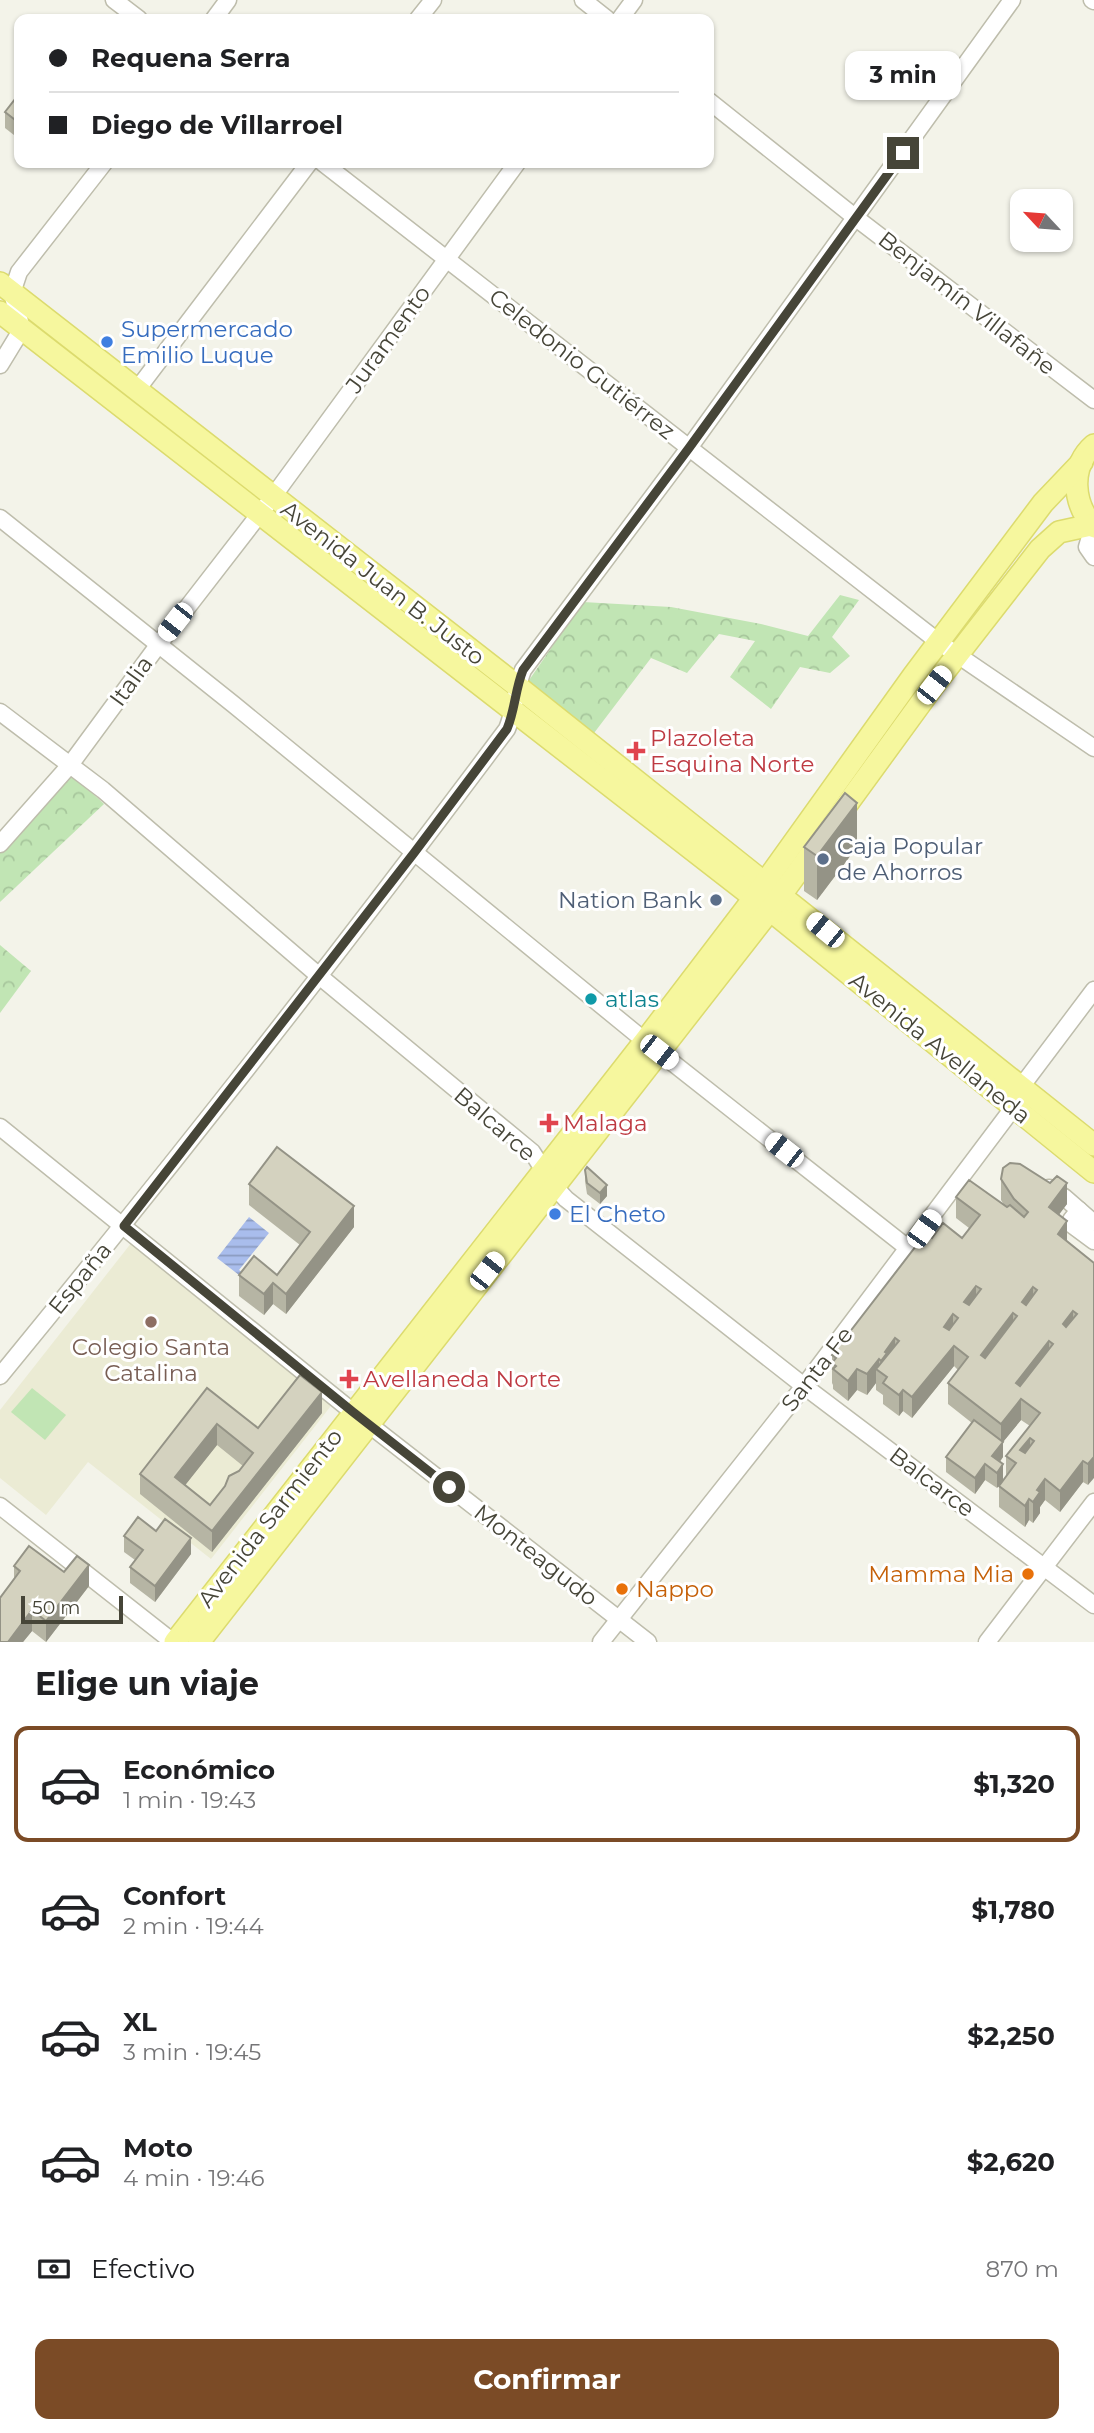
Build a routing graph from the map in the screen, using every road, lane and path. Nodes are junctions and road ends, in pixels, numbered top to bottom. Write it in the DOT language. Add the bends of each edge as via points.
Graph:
graph roads {
  1 [pos="114,0"];
  2 [pos="433,0"];
  3 [pos="583,0"];
  4 [pos="1012,0"];
  5 [pos="132,14"];
  6 [pos="422,14"];
  7 [pos="601,14"];
  8 [pos="714,105"];
  9 [pos="100,168"];
  10 [pos="305,168"];
  11 [pos="329,168"];
  12 [pos="513,168"];
  13 [pos="856,218"];
  14 [pos="447,259"];
  15 [pos="6,288"];
  16 [pos="0,312"];
  17 [pos="22,328"];
  18 [pos="0,365"];
  19 [pos="136,391"];
  20 [pos="1094,400"];
  21 [pos="689,448"];
  22 [pos="1090,449"];
  23 [pos="272,498"];
  24 [pos="259,515"];
  25 [pos="0,518"];
  26 [pos="1093,526"];
  27 [pos="1094,557"];
  28 [pos="940,643"];
  29 [pos="159,644"];
  30 [pos="957,656"];
  31 [pos="517,686"];
  32 [pos="0,712"];
  33 [pos="514,712"];
  34 [pos="1094,748"];
  35 [pos="70,765"];
  36 [pos="0,844"];
  37 [pos="414,853"];
  38 [pos="767,897"];
  39 [pos="318,975"];
  40 [pos="1094,990"];
  41 [pos="652,1047"];
  42 [pos="1021,1087"];
  43 [pos="1013,1108"];
  44 [pos="0,1126"];
  45 [pos="1094,1145"];
  46 [pos="1094,1171"];
  47 [pos="549,1177"];
  48 [pos="1033,1179"];
  49 [pos="1079,1210"];
  50 [pos="1094,1223"];
  51 [pos="124,1226"];
  52 [pos="1094,1241"];
  53 [pos="909,1249"];
  54 [pos="0,1377"];
  55 [pos="804,1386"];
  56 [pos="360,1418"];
  57 [pos="1094,1502"];
  58 [pos="0,1506"];
  59 [pos="1044,1567"];
  60 [pos="1094,1605"];
  61 [pos="618,1619"];
  62 [pos="174,1642"];
  63 [pos="198,1642"];
  64 [pos="601,1642"];
  65 [pos="648,1642"];
  66 [pos="987,1642"];
  1 -- 5 [label="street"];
  2 -- 6 [label="street"];
  3 -- 7 [label="street"];
  4 -- 13 [label="street"];
  8 -- 13 [label="street, Benjamín Villafañe"];
  9 -- 15 [label="street"];
  10 -- 19 [label="street"];
  11 -- 14 [label="street, Celedonio Gutiérrez"];
  12 -- 14 [label="street, Juramento"];
  13 -- 20 [label="street, Benjamín Villafañe"];
  13 -- 21 [label="street"];
  14 -- 21 [label="street, Celedonio Gutiérrez"];
  14 -- 23 [label="street, Juramento"];
  15 -- 17 [label="street"];
  15 -- 19 [label="main road, Avenida Juan B. Justo"];
  16 -- 17 [label="main road, Avenida Juan B. Justo"];
  17 -- 18 [label="street"];
  17 -- 24 [label="main road, Avenida Juan B. Justo"];
  19 -- 23 [label="main road, Avenida Juan B. Justo"];
  21 -- 28 [label="street, Celedonio Gutiérrez"];
  21 -- 31 [label="street" via="523,670"];
  22 -- 26 [label="main road" via="1077,478 1077,495"];
  22 -- 28 [label="main road" via="1043,503"];
  23 -- 24 [label="street, Juramento"];
  23 -- 31 [label="main road, Avenida Juan B. Justo"];
  24 -- 29 [label="street, Italia"];
  24 -- 33 [label="main road, Avenida Juan B. Justo"];
  25 -- 29 [label="street"];
  26 -- 27 [label="street" via="1087,547"];
  26 -- 30 [label="main road" via="1067,529 1046,541"];
  28 -- 30 [label="street, Celedonio Gutiérrez"];
  28 -- 38 [label="main road" via="913,676"];
  29 -- 35 [label="street, Italia"];
  29 -- 37 [label="street"];
  30 -- 34 [label="street, Celedonio Gutiérrez"];
  30 -- 38 [label="main road"];
  31 -- 33 [label="street"];
  31 -- 38 [label="main road, Avenida Juan B. Justo"];
  32 -- 35 [label="street, Balcarce"];
  33 -- 37 [label="street, España" via="507,729"];
  33 -- 38 [label="main road, Avenida Juan B. Justo"];
  35 -- 36 [label="street, Italia"];
  35 -- 39 [label="street, Balcarce"];
  37 -- 39 [label="street, España"];
  37 -- 41 [label="street"];
  38 -- 41 [label="main road, Avenida Sarmiento"];
  38 -- 42 [label="main road, Avenida Avellaneda"];
  38 -- 43 [label="main road, Avenida Avellaneda"];
  39 -- 47 [label="street, Balcarce" via="532,1152"];
  39 -- 51 [label="street, España"];
  40 -- 42 [label="street, Santa Fe"];
  41 -- 47 [label="main road, Avenida Sarmiento"];
  41 -- 53 [label="street"];
  42 -- 43 [label="street, Santa Fe"];
  42 -- 45 [label="main road, Avenida Avellaneda"];
  43 -- 46 [label="main road, Avenida Avellaneda"];
  43 -- 53 [label="street, Santa Fe"];
  44 -- 51 [label="street, Monteagudo"];
  47 -- 55 [label="street, Balcarce" via="566,1199"];
  47 -- 56 [label="main road, Avenida Sarmiento"];
  48 -- 49 [label="street"];
  49 -- 50 [label="street"];
  49 -- 52 [label="street" via="1071,1224"];
  51 -- 54 [label="street, España"];
  51 -- 56 [label="street, Monteagudo"];
  53 -- 55 [label="street, Santa Fe"];
  55 -- 59 [label="street, Balcarce"];
  55 -- 61 [label="street, Santa Fe"];
  56 -- 61 [label="street, Monteagudo"];
  56 -- 62 [label="main road, Avenida Sarmiento"];
  56 -- 63 [label="main road, Avenida Sarmiento"];
  57 -- 59 [label="street"];
  58 -- 62 [label="street"];
  59 -- 60 [label="street, Balcarce"];
  59 -- 66 [label="street"];
  61 -- 64 [label="street, Santa Fe"];
  61 -- 65 [label="street, Monteagudo"];
}
